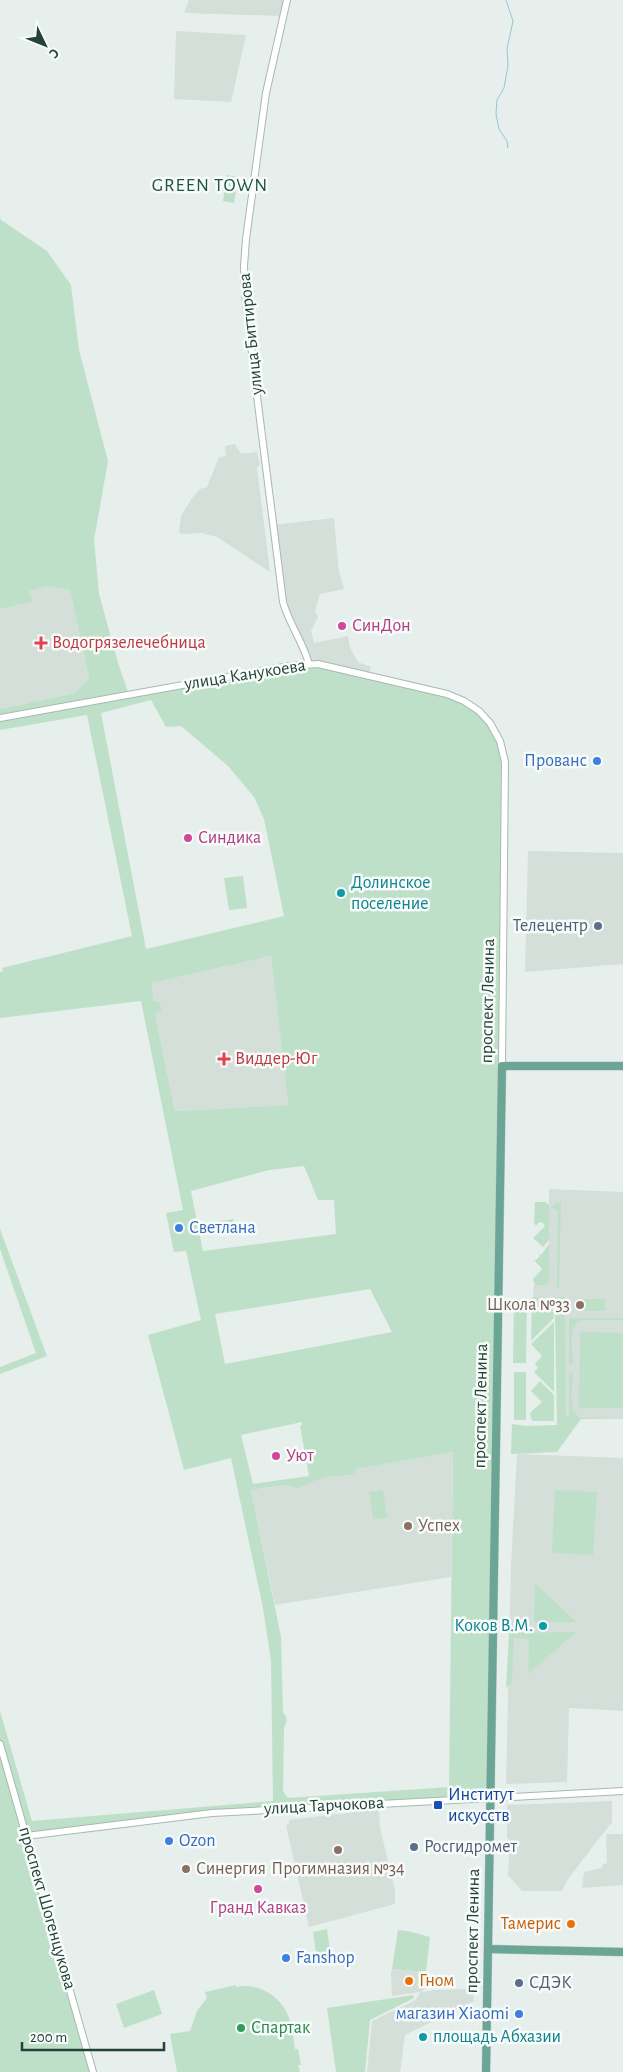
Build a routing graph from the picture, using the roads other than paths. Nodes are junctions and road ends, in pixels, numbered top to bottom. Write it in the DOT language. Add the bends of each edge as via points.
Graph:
graph roads {
  1 [pos="288,0"];
  2 [pos="309,664"];
  3 [pos="0,718"];
  4 [pos="500,741"];
  5 [pos="502,1066"];
  6 [pos="623,1066"];
  7 [pos="0,1744"];
  8 [pos="623,1791"];
  9 [pos="490,1797"];
  10 [pos="26,1836"];
  11 [pos="488,1949"];
  12 [pos="623,1952"];
  13 [pos="93,2072"];
  14 [pos="486,2072"];
  1 -- 2 [label="street, улица Биттирова" via="266,93 246,239 244,279 283,602"];
  2 -- 3 [label="street, улица Канукоева"];
  2 -- 4 [label="street, улица Канукоева" via="340,668 452,696 479,711"];
  4 -- 5 [label="street, проспект Ленина" via="506,776"];
  5 -- 6 [label="main road"];
  5 -- 9 [label="main road, проспект Ленина"];
  7 -- 10 [label="street, проспект Шогенцукова"];
  8 -- 9 [label="street, улица Тарчокова"];
  9 -- 10 [label="street, улица Тарчокова" via="212,1813"];
  9 -- 11 [label="main road, проспект Ленина"];
  10 -- 13 [label="street, проспект Шогенцукова"];
  11 -- 12 [label="main road"];
  11 -- 14 [label="main road, проспект Ленина"];
}
